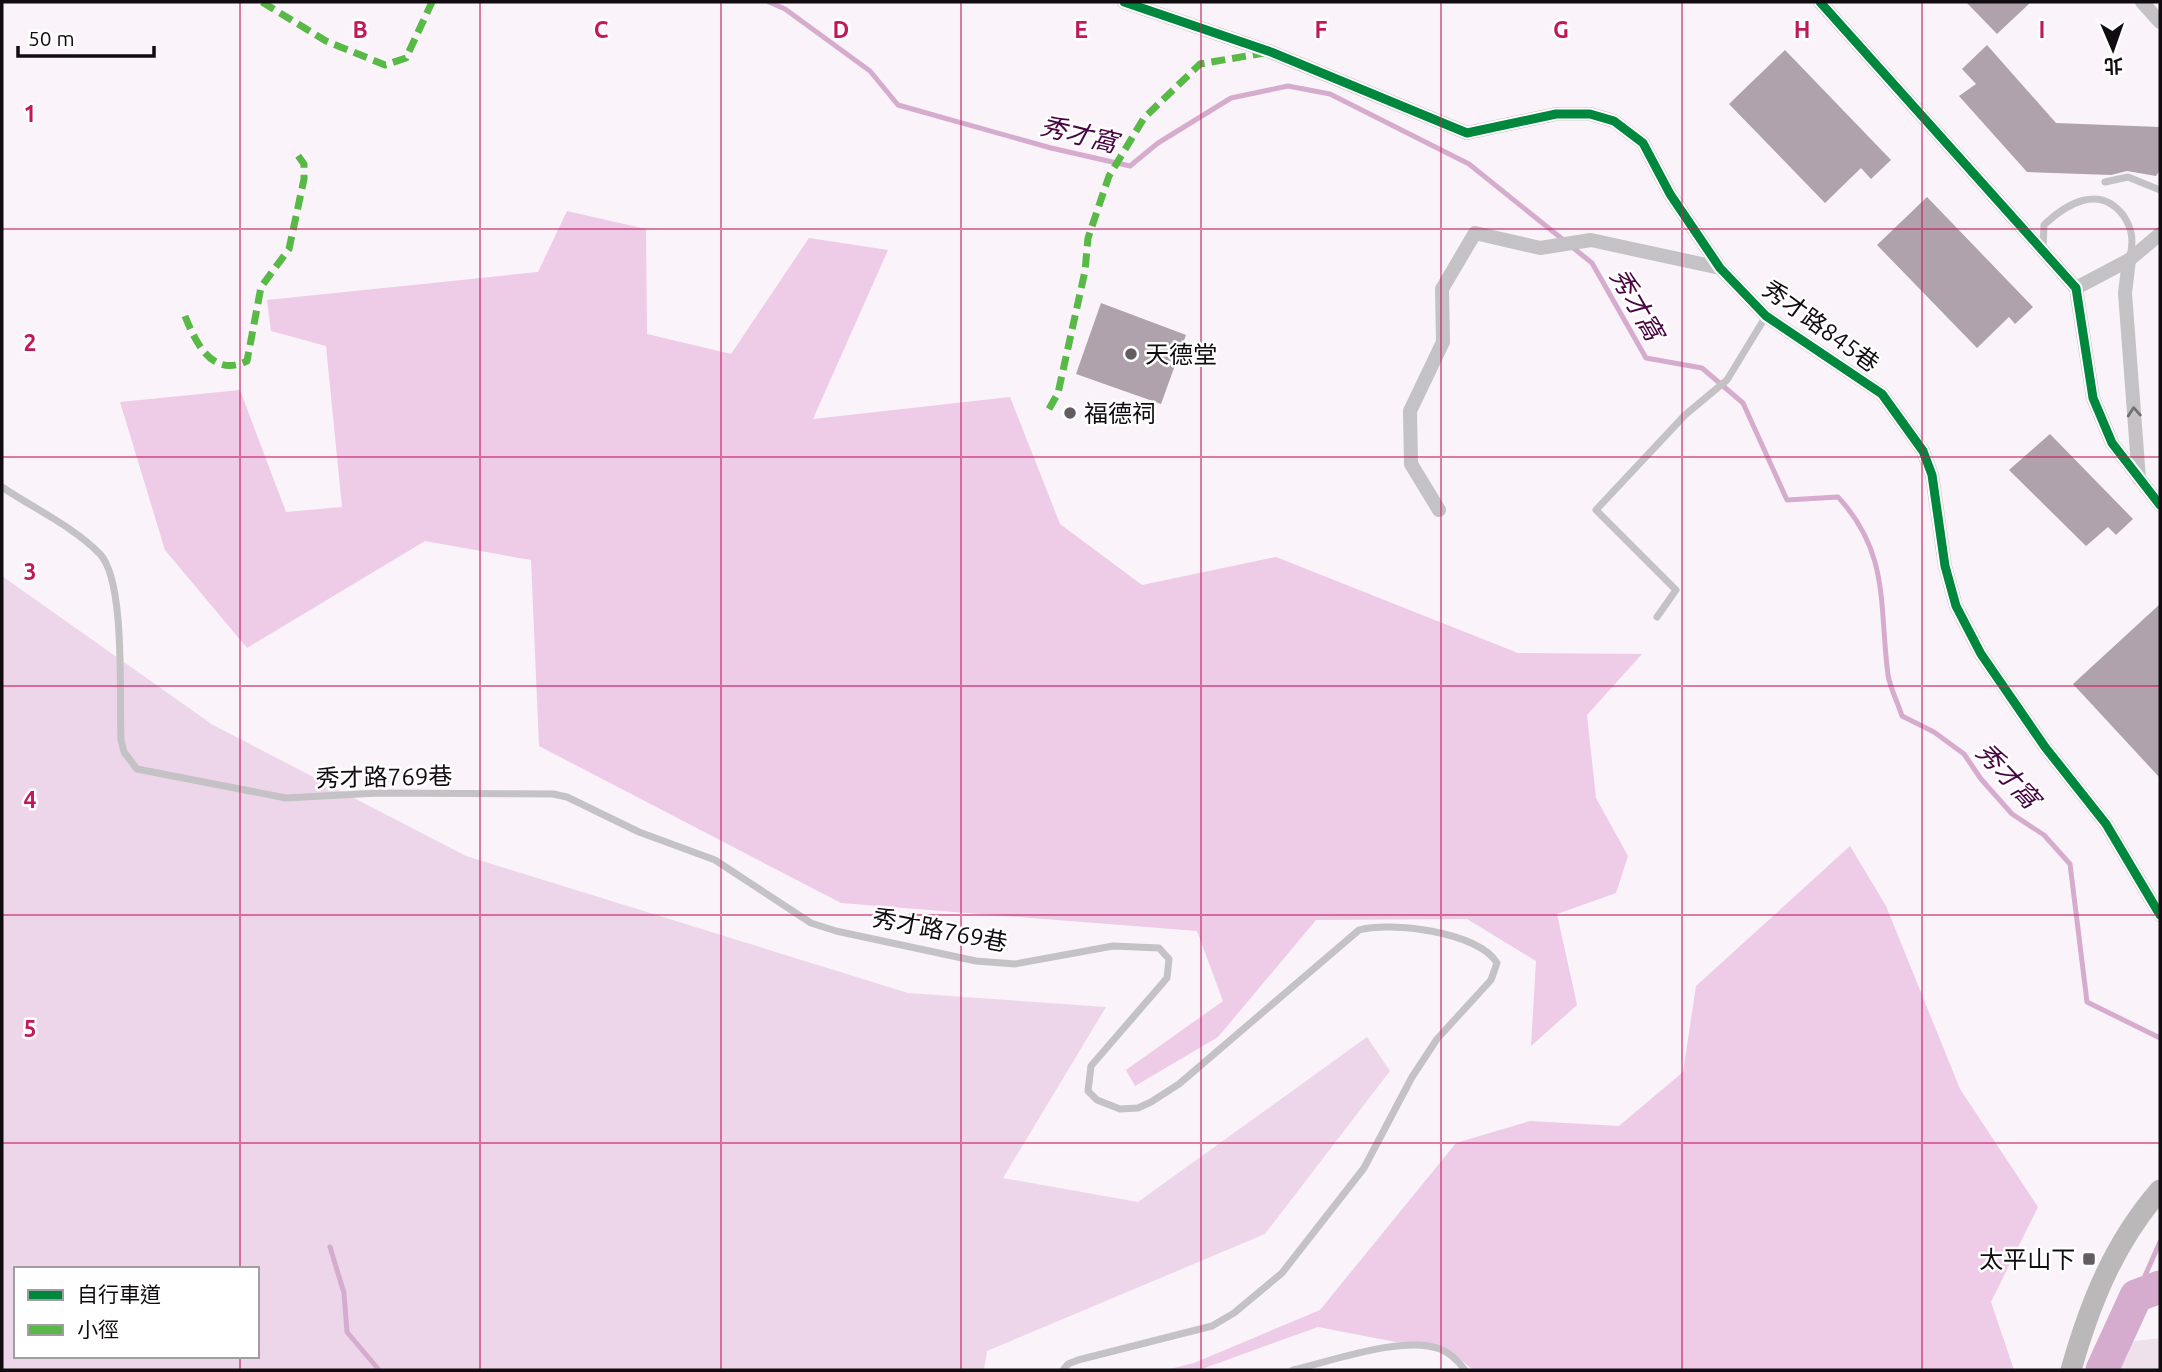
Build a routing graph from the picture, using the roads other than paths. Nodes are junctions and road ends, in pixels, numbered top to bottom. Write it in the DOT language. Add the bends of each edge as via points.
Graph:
graph roads {
  1 [pos="1124,2"];
  2 [pos="1820,2"];
  3 [pos="2142,2"];
  4 [pos="2160,22"];
  5 [pos="2105,182"];
  6 [pos="2160,190"];
  7 [pos="2160,234"];
  8 [pos="2043,248"];
  9 [pos="2129,260"];
  10 [pos="1720,268"];
  11 [pos="2076,288"];
  12 [pos="1766,316"];
  13 [pos="2139,480"];
  14 [pos="2,487"];
  15 [pos="2160,505"];
  16 [pos="1439,510"];
  17 [pos="1657,617"];
  18 [pos="2160,915"];
  19 [pos="2160,1190"];
  20 [pos="1063,1370"];
  21 [pos="1293,1370"];
  22 [pos="1465,1370"];
  23 [pos="2071,1370"];
  1 -- 10 [label="street, 秀才路845巷" via="1271,52 1468,133 1556,114 1590,114 1614,121 1643,143 1670,194"];
  2 -- 8 [label="street"];
  3 -- 4 [label="street"];
  5 -- 6 [label="lane" via="2128,177"];
  7 -- 9 [label="street"];
  8 -- 9 [label="lane" via="2044,225 2063,207 2094,197 2115,204 2130,225 2133,244"];
  8 -- 11 [label="street"];
  9 -- 11 [label="street"];
  13 -- 9 [label="street, one-way" via="2125,293"];
  10 -- 12 [label="street, 秀才路845巷"];
  10 -- 16 [label="street" via="1591,240 1540,248 1475,233 1442,289 1443,342 1410,411 1411,464"];
  11 -- 13 [label="street" via="2092,398 2112,443"];
  12 -- 17 [label="lane" via="1727,380 1685,415 1596,510 1676,590"];
  12 -- 18 [label="street, 秀才路845巷" via="1882,394 1923,451 1933,475 1945,566 1956,606 1980,654 2106,824"];
  13 -- 15 [label="street"];
  14 -- 20 [label="lane, 秀才路769巷" via="81,538 110,569 116,594 121,740 129,762 137,769 286,798 379,793 553,794 715,860 811,923 836,931 976,961 1015,964 1112,946 1159,948 1169,959 1167,978 1091,1066 1088,1091 1110,1107 1138,1108 1179,1084 1359,930 1386,926 1462,938 1492,955 1497,963 1491,980 1437,1039 1364,1168 1282,1273 1212,1326 1078,1360"];
  19 -- 23 [label="main road" via="2109,1261"];
  21 -- 22 [label="lane" via="1395,1347 1422,1346 1443,1349"];
}
